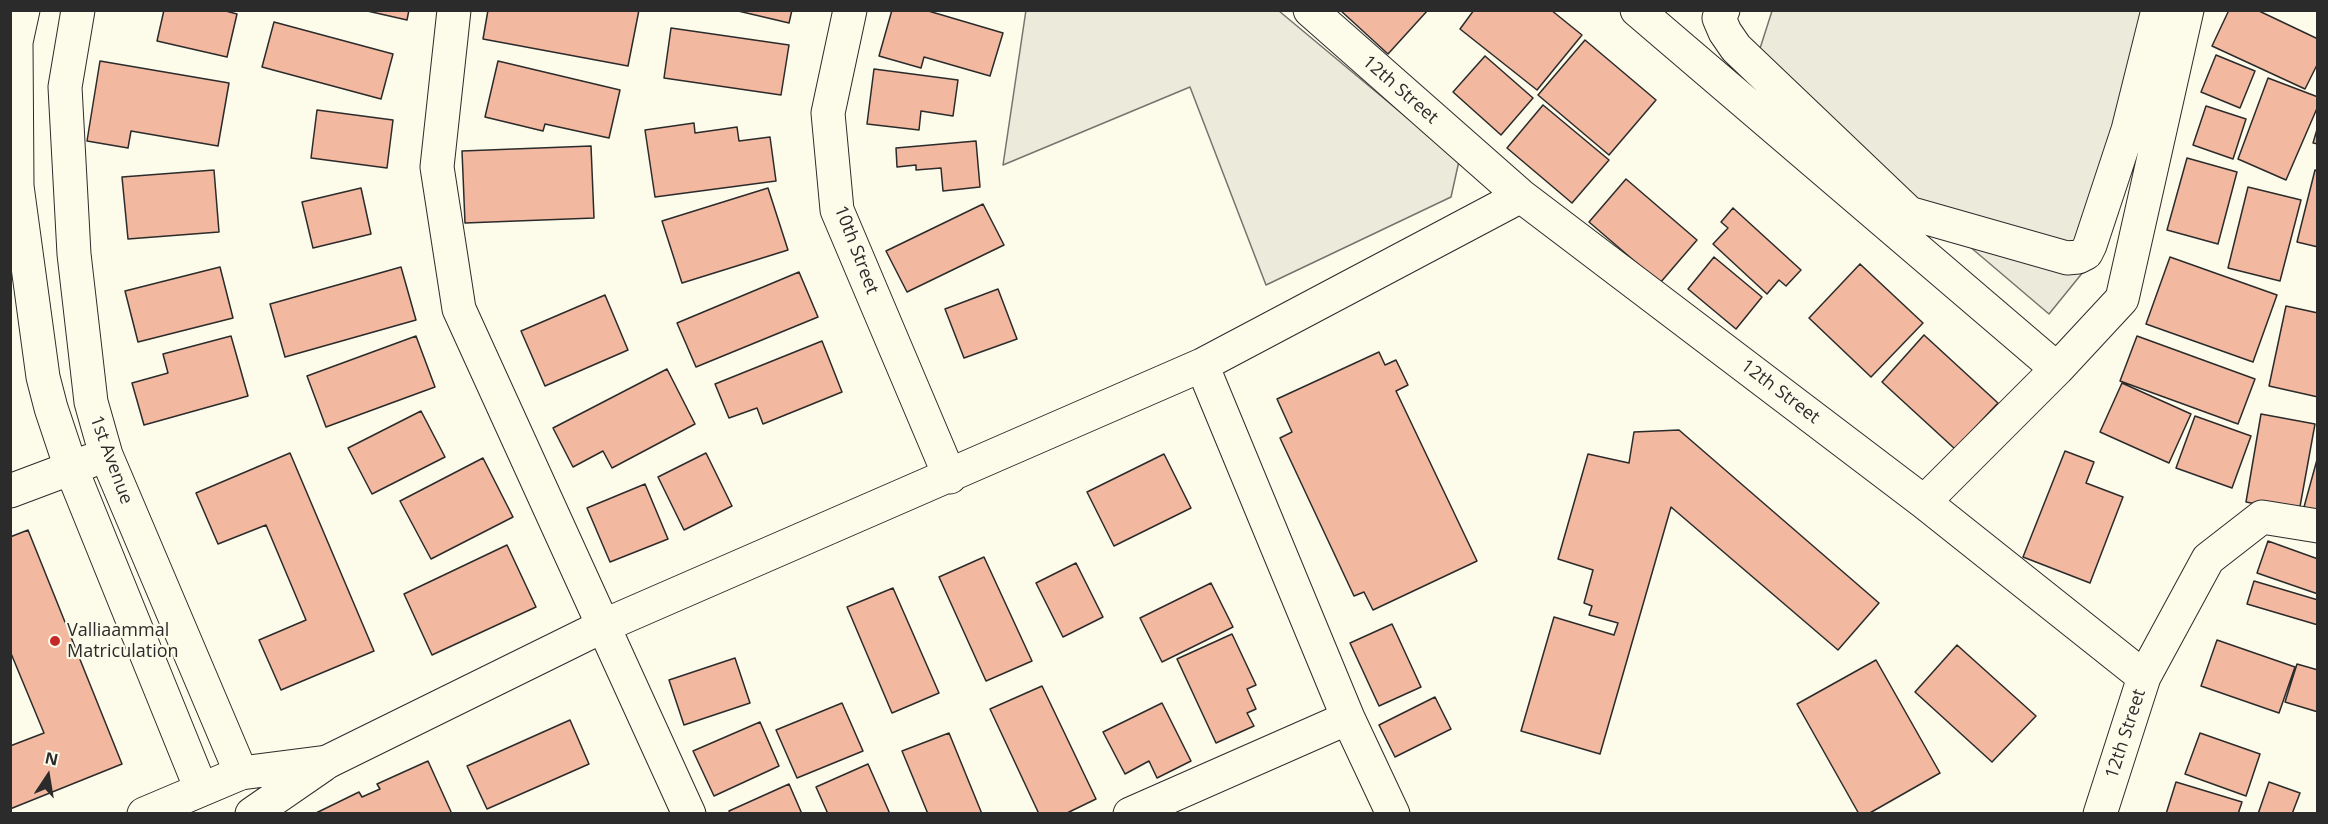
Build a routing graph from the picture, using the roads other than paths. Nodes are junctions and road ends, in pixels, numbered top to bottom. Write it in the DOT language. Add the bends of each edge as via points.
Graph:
graph roads {
  1 [pos="23,10"];
  2 [pos="78,10"];
  3 [pos="454,10"];
  4 [pos="850,10"];
  5 [pos="1310,10"];
  6 [pos="1637,10"];
  7 [pos="1723,10"];
  8 [pos="2158,10"];
  9 [pos="2187,10"];
  10 [pos="1521,196"];
  11 [pos="1202,365"];
  12 [pos="2057,369"];
  13 [pos="106,455"];
  14 [pos="71,468"];
  15 [pos="950,477"];
  16 [pos="10,491"];
  17 [pos="1924,502"];
  18 [pos="2318,526"];
  19 [pos="603,626"];
  20 [pos="2144,678"];
  21 [pos="1348,718"];
  22 [pos="327,762"];
  23 [pos="241,773"];
  24 [pos="206,801"];
  25 [pos="257,812"];
  26 [pos="144,813"];
  27 [pos="689,813"];
  28 [pos="1130,813"];
  29 [pos="1393,813"];
  30 [pos="2100,813"];
  1 -- 14 [label="street" via="16,42 17,186 43,377"];
  2 -- 13 [label="street, 1st Avenue" via="65,87 74,254 91,402"];
  3 -- 19 [label="street" via="437,166 459,309"];
  4 -- 15 [label="street, 10th Street" via="828,114 837,210"];
  5 -- 10 [label="street, 12th Street"];
  6 -- 12 [label="street"];
  7 -- 8 [label="street" via="1719,18 1736,48 1909,213 2067,258 2086,253 2090,245 2128,130"];
  9 -- 12 [label="street" via="2122,299"];
  10 -- 11 [label="street"];
  10 -- 17 [label="street, 12th Street"];
  11 -- 15 [label="street"];
  11 -- 21 [label="street"];
  12 -- 17 [label="street"];
  13 -- 14 [label="street"];
  13 -- 23 [label="street, 1st Avenue"];
  14 -- 16 [label="street"];
  14 -- 24 [label="street"];
  15 -- 19 [label="street"];
  17 -- 20 [label="street, 12th Street"];
  18 -- 20 [label="street" via="2262,517 2208,559"];
  19 -- 22 [label="street"];
  19 -- 27 [label="street"];
  20 -- 30 [label="street, 12th Street"];
  21 -- 28 [label="street"];
  21 -- 29 [label="street"];
  22 -- 23 [label="street"];
  22 -- 25 [label="street"];
  23 -- 24 [label="street"];
  23 -- 25 [label="street, 1st Avenue"];
  24 -- 26 [label="street"];
}
